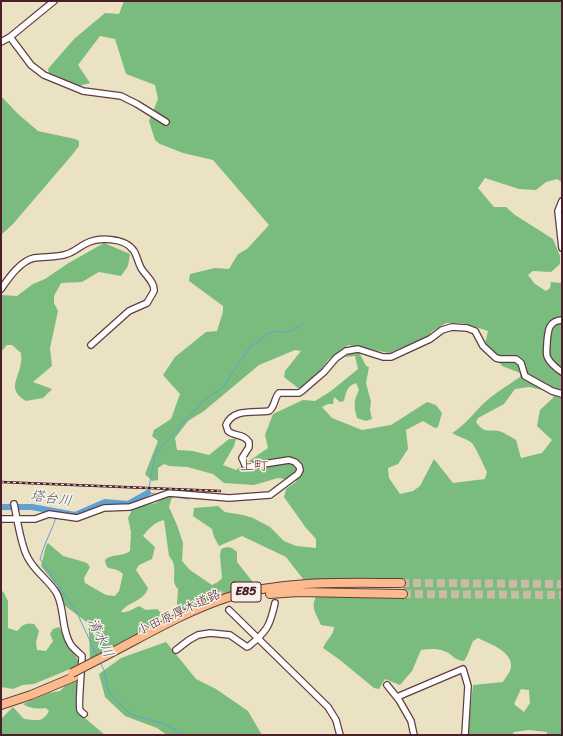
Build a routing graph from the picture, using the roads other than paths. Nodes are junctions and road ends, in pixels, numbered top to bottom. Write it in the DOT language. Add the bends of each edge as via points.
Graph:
graph roads {
  1 [pos="54,1"];
  2 [pos="10,37"];
  3 [pos="1,42"];
  4 [pos="166,122"];
  5 [pos="562,201"];
  6 [pos="562,248"];
  7 [pos="1,289"];
  8 [pos="562,320"];
  9 [pos="91,345"];
  10 [pos="562,372"];
  11 [pos="562,394"];
  12 [pos="15,506"];
  13 [pos="1,519"];
  14 [pos="17,519"];
  15 [pos="401,583"];
  16 [pos="403,594"];
  17 [pos="275,603"];
  18 [pos="229,610"];
  19 [pos="258,638"];
  20 [pos="176,650"];
  21 [pos="106,659"];
  22 [pos="73,675"];
  23 [pos="387,686"];
  24 [pos="397,697"];
  25 [pos="1,700"];
  26 [pos="1,705"];
  27 [pos="84,714"];
  28 [pos="340,735"];
  29 [pos="414,735"];
  30 [pos="465,735"];
  1 -- 2 [label="street"];
  2 -- 3 [label="street"];
  2 -- 4 [label="street" via="39,72 78,90 114,94 127,99"];
  5 -- 6 [label="street" via="558,211"];
  7 -- 9 [label="street" via="30,259 65,255 99,240 123,243 134,252 142,270 153,284 154,291 147,303 129,311"];
  8 -- 10 [label="street" via="556,320 550,326 546,352"];
  11 -- 14 [label="street" via="525,376 521,363 516,358 495,357 483,346 476,333 467,328 452,327 442,330 430,339 391,357 349,350 336,358 299,393 279,393 270,411 242,412 232,416 226,423 229,433 242,435 249,442 242,458 245,465 287,459 299,466 298,474 272,494 229,498 169,493 130,507 100,509 77,518 49,514 35,519"];
  12 -- 14 [label="street"];
  13 -- 14 [label="street"];
  14 -- 27 [label="street" via="28,558 58,596 69,640 82,656 79,699 80,710"];
  15 -- 21 [label="highway, 小田原厚木道路 / E85" via="323,584 251,591 192,612"];
  16 -- 21 [label="highway, 小田原厚木道路 / E85" via="298,592 252,596 194,616"];
  17 -- 19 [label="street" via="270,624"];
  18 -- 19 [label="street"];
  19 -- 20 [label="street" via="247,647 230,635 210,633 189,640"];
  19 -- 28 [label="street" via="328,707 336,720"];
  21 -- 22 [label="highway, 小田原厚木道路 / E85, bridge"];
  22 -- 25 [label="highway, 小田原厚木道路 / E85"];
  22 -- 26 [label="highway, 小田原厚木道路 / E85" via="31,695"];
  23 -- 24 [label="street"];
  24 -- 29 [label="street" via="411,721"];
  24 -- 30 [label="street" via="463,669 468,686"];
}
